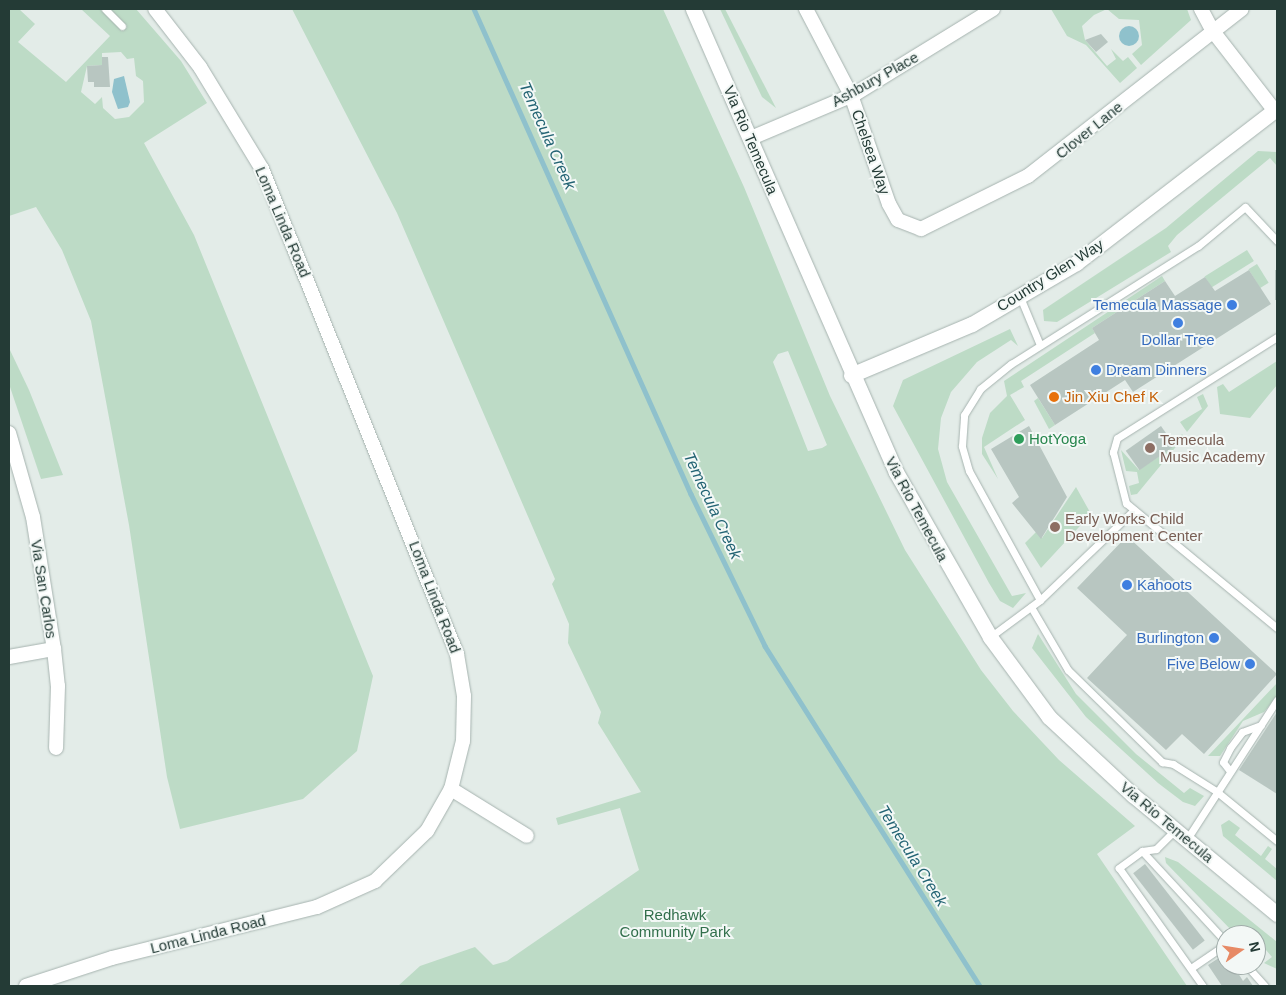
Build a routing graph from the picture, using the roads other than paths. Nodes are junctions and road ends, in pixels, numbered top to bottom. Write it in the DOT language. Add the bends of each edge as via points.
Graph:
graph roads {
  1 [pos="105,9"];
  2 [pos="155,9"];
  3 [pos="693,9"];
  4 [pos="806,9"];
  5 [pos="993,9"];
  6 [pos="1201,9"];
  7 [pos="1242,9"];
  8 [pos="122,26"];
  9 [pos="1212,30"];
  10 [pos="851,95"];
  11 [pos="1276,110"];
  12 [pos="751,138"];
  13 [pos="921,228"];
  14 [pos="1277,241"];
  15 [pos="1019,296"];
  16 [pos="1277,338"];
  17 [pos="1040,345"];
  18 [pos="851,375"];
  19 [pos="9,434"];
  20 [pos="1134,510"];
  21 [pos="1040,600"];
  22 [pos="1031,607"];
  23 [pos="1277,628"];
  24 [pos="990,637"];
  25 [pos="54,649"];
  26 [pos="9,658"];
  27 [pos="1277,700"];
  28 [pos="1262,725"];
  29 [pos="56,748"];
  30 [pos="1230,771"];
  31 [pos="451,790"];
  32 [pos="1216,791"];
  33 [pos="1175,830"];
  34 [pos="526,836"];
  35 [pos="1186,840"];
  36 [pos="1277,841"];
  37 [pos="1142,852"];
  38 [pos="1277,914"];
  39 [pos="1216,932"];
  40 [pos="1216,950"];
  41 [pos="1191,968"];
  42 [pos="1255,975"];
  43 [pos="26,986"];
  44 [pos="1204,986"];
  45 [pos="1265,986"];
  1 -- 8 [label="lane"];
  2 -- 31 [label="street, Loma Linda Road" via="200,67 262,169 439,601 457,654 464,696 463,741"];
  3 -- 12 [label="street, Via Rio Temecula"];
  4 -- 10 [label="street, Chelsea Way"];
  5 -- 10 [label="street, Ashbury Place"];
  6 -- 9 [label="street"];
  7 -- 9 [label="street, Clover Lane"];
  9 -- 11 [label="street"];
  9 -- 13 [label="street, Clover Lane" via="1051,161 1000,192"];
  10 -- 12 [label="street, Ashbury Place"];
  10 -- 13 [label="street, Chelsea Way" via="889,204 898,220"];
  11 -- 15 [label="street, Country Glen Way" via="1076,263"];
  12 -- 18 [label="street, Via Rio Temecula"];
  14 -- 17 [label="lane" via="1245,207 1198,246"];
  15 -- 17 [label="lane"];
  15 -- 18 [label="street, Country Glen Way" via="972,324"];
  16 -- 20 [label="lane" via="1117,438 1113,452 1121,495"];
  17 -- 21 [label="lane" via="980,389 964,415 962,446 969,471"];
  18 -- 24 [label="street, Via Rio Temecula" via="896,472"];
  19 -- 25 [label="street, Via San Carlos" via="33,517"];
  20 -- 21 [label="lane"];
  20 -- 23 [label="lane"];
  21 -- 22 [label="lane"];
  22 -- 24 [label="lane"];
  22 -- 32 [label="lane" via="1068,670 1162,762 1173,764"];
  24 -- 33 [label="street, Via Rio Temecula" via="1049,717"];
  25 -- 26 [label="street"];
  25 -- 29 [label="street, Via San Carlos" via="58,686"];
  27 -- 28 [label="lane"];
  28 -- 30 [label="lane"];
  28 -- 30 [label="lane" via="1242,732 1230,748 1223,762"];
  30 -- 32 [label="lane"];
  31 -- 34 [label="street"];
  31 -- 43 [label="street, Loma Linda Road" via="427,831 401,860 348,896 112,958"];
  32 -- 35 [label="lane"];
  32 -- 36 [label="lane"];
  33 -- 35 [label="street, Via Rio Temecula"];
  33 -- 37 [label="lane" via="1156,849"];
  35 -- 38 [label="street, Via Rio Temecula"];
  37 -- 39 [label="lane"];
  37 -- 41 [label="lane" via="1119,868"];
  40 -- 41 [label="lane"];
  41 -- 44 [label="lane"];
  42 -- 45 [label="lane"];
}
